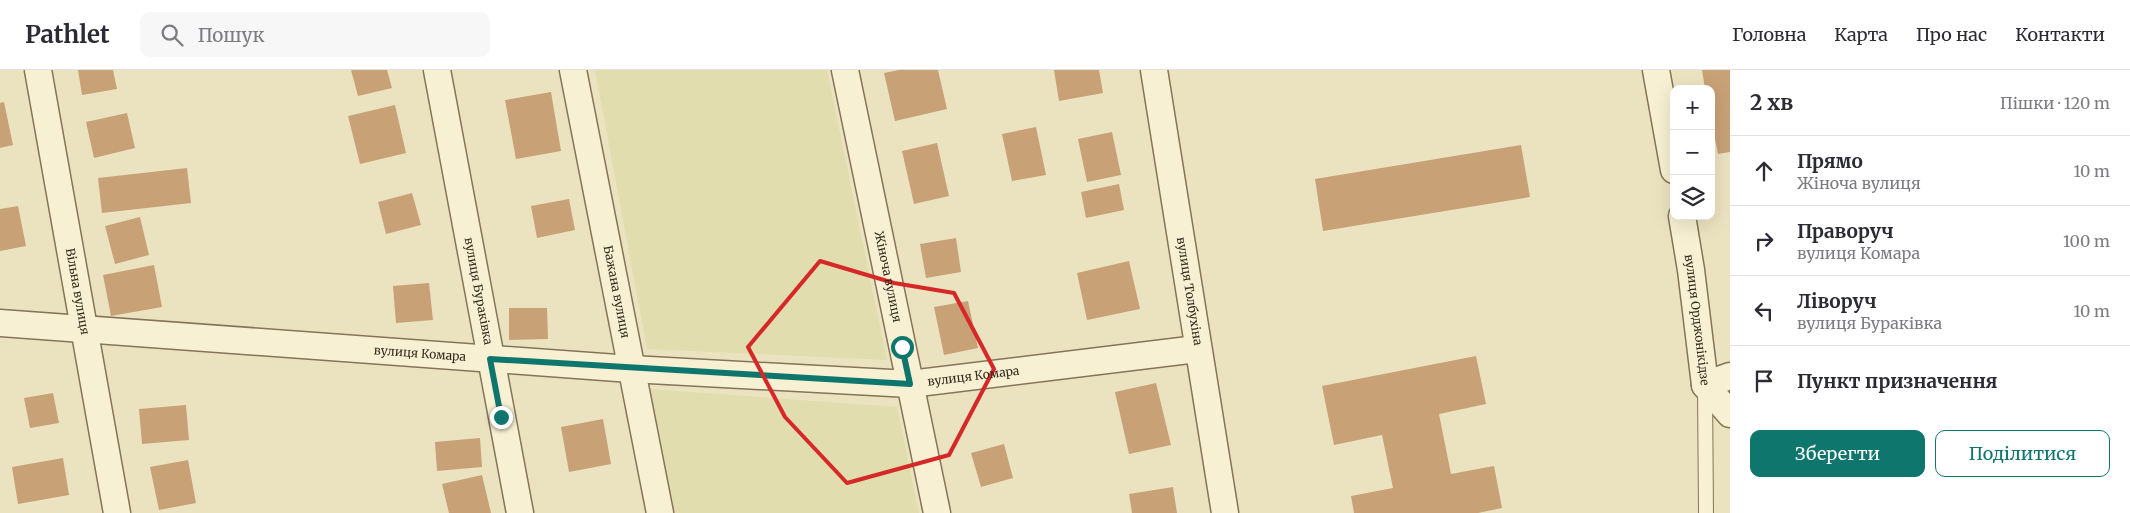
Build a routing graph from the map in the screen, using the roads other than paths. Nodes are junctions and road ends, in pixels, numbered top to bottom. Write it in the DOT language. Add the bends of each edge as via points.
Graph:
graph roads {
  1 [pos="38,70"];
  2 [pos="437,70"];
  3 [pos="572,70"];
  4 [pos="845,70"];
  5 [pos="1154,70"];
  6 [pos="1656,70"];
  7 [pos="1670,148"];
  8 [pos="1683,220"];
  9 [pos="0,323"];
  10 [pos="85,330"];
  11 [pos="1197,349"];
  12 [pos="490,359"];
  13 [pos="631,369"];
  14 [pos="1730,376"];
  15 [pos="910,384"];
  16 [pos="1705,385"];
  17 [pos="1730,414"];
  18 [pos="117,513"];
  19 [pos="520,513"];
  20 [pos="660,513"];
  21 [pos="937,513"];
  22 [pos="1225,513"];
  23 [pos="1706,513"];
  1 -- 10 [label="street, Вільна вулиця"];
  2 -- 12 [label="street, вулиця Бураківка"];
  3 -- 13 [label="street, Бажана вулиця"];
  4 -- 15 [label="street, Жіноча вулиця"];
  5 -- 11 [label="street, вулиця Толбухіна"];
  6 -- 7 [label="street"];
  8 -- 16 [label="street, вулиця Орджонікідзе"];
  9 -- 10 [label="street, вулиця Комара"];
  10 -- 12 [label="street, вулиця Комара"];
  10 -- 18 [label="street, Вільна вулиця"];
  11 -- 15 [label="street, вулиця Комара"];
  11 -- 22 [label="street, вулиця Толбухіна"];
  12 -- 13 [label="street, вулиця Комара"];
  12 -- 19 [label="street, вулиця Бураківка"];
  13 -- 15 [label="street, вулиця Комара"];
  13 -- 20 [label="street, Бажана вулиця"];
  14 -- 16 [label="street"];
  15 -- 21 [label="street, Жіноча вулиця"];
  16 -- 17 [label="street, вулиця Орджонікідзе"];
  16 -- 23 [label="lane"];
}
